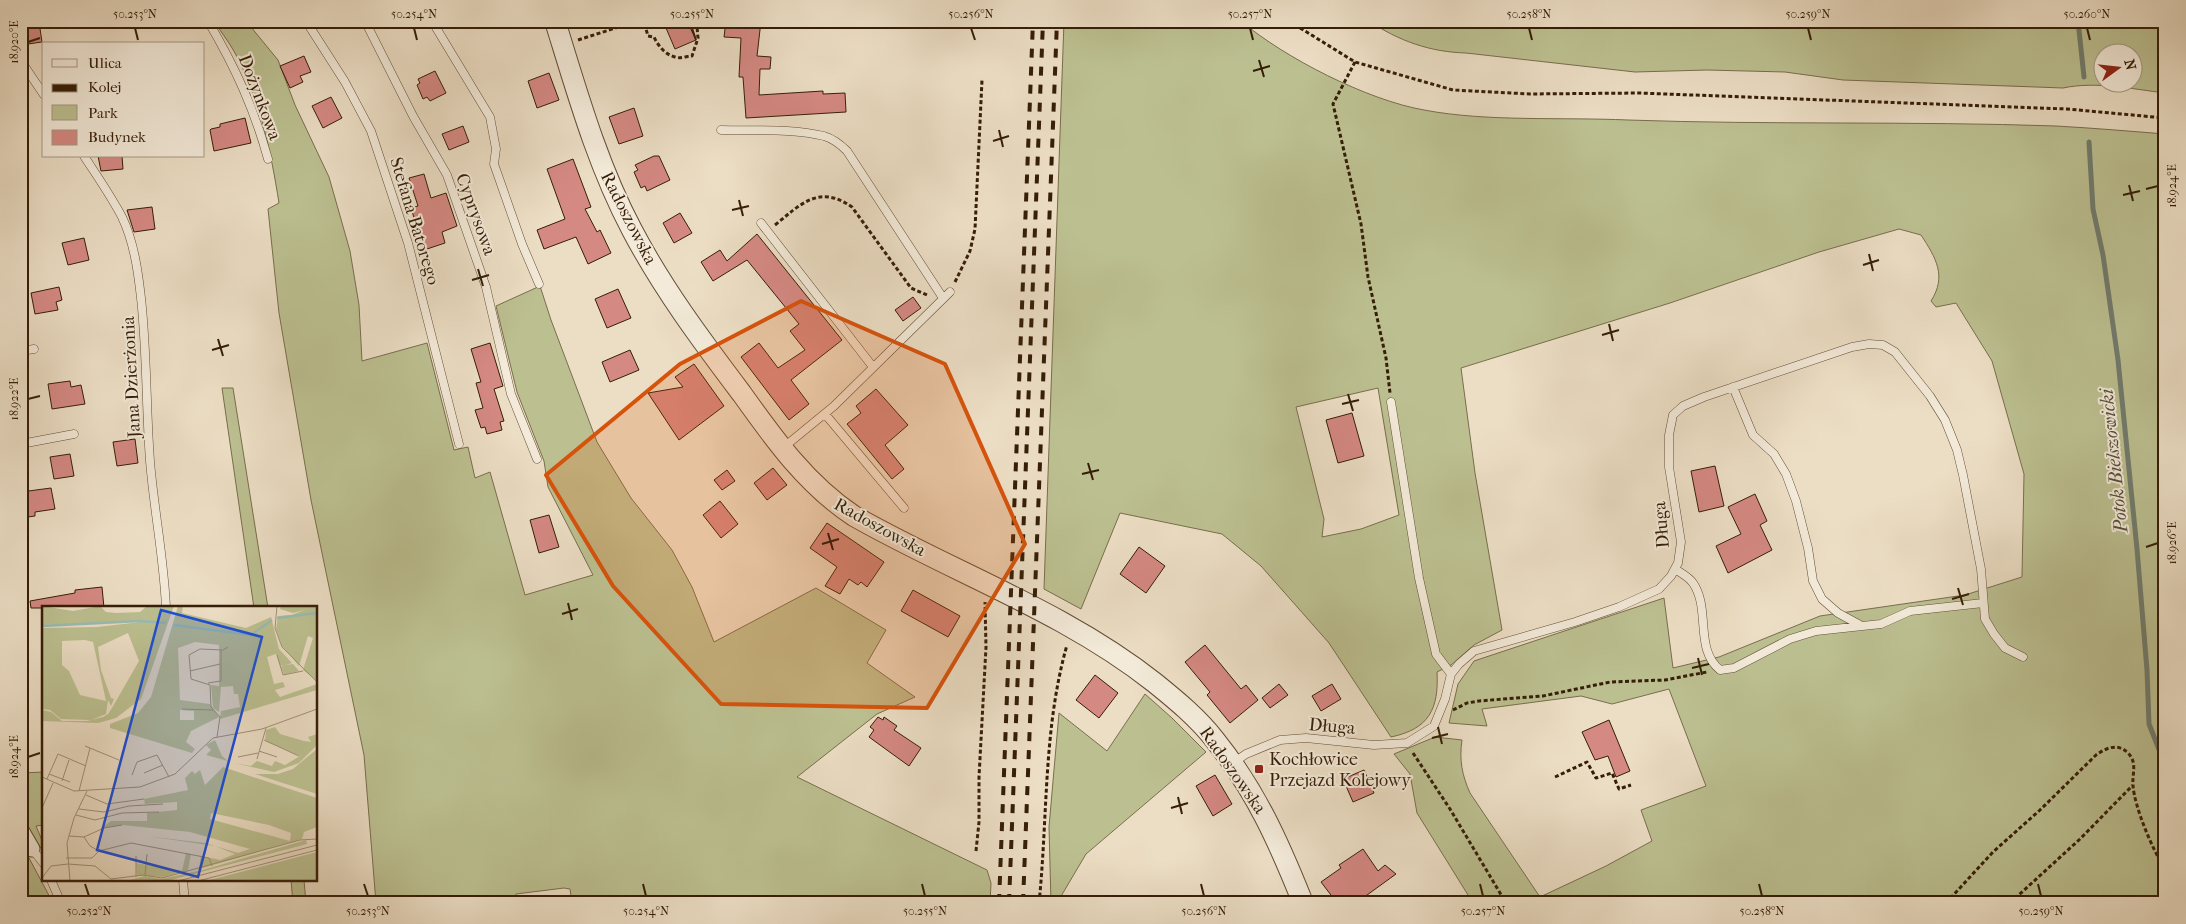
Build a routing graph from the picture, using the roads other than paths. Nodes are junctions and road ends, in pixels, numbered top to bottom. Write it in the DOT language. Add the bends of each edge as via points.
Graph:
graph roads {
  1 [pos="208,21"];
  2 [pos="306,21"];
  3 [pos="365,21"];
  4 [pos="432,21"];
  5 [pos="554,21"];
  6 [pos="21,61"];
  7 [pos="42,92"];
  8 [pos="722,130"];
  9 [pos="85,158"];
  10 [pos="268,159"];
  11 [pos="761,223"];
  12 [pos="539,284"];
  13 [pos="950,292"];
  14 [pos="944,298"];
  15 [pos="34,349"];
  16 [pos="21,352"];
  17 [pos="873,367"];
  18 [pos="1733,387"];
  19 [pos="1391,402"];
  20 [pos="825,414"];
  21 [pos="74,434"];
  22 [pos="21,444"];
  23 [pos="459,444"];
  24 [pos="783,448"];
  25 [pos="537,459"];
  26 [pos="904,508"];
  27 [pos="1674,569"];
  28 [pos="1983,603"];
  29 [pos="166,606"];
  30 [pos="1865,627"];
  31 [pos="2023,657"];
  32 [pos="1451,674"];
  33 [pos="1232,763"];
  34 [pos="21,830"];
  35 [pos="32,849"];
  36 [pos="42,862"];
  37 [pos="52,882"];
  38 [pos="183,882"];
  39 [pos="61,903"];
  40 [pos="184,903"];
  41 [pos="1303,903"];
  1 -- 10 [label="lane, Dożynkowa" via="246,91"];
  2 -- 23 [label="lane, Stefana Batorego" via="345,82 374,139 408,243"];
  3 -- 25 [label="lane, Cyprysowa" via="447,175 486,287 511,394"];
  4 -- 12 [label="lane" via="490,118 495,142 494,164"];
  5 -- 24 [label="street, Radoszowska" via="596,150 631,229 680,310"];
  6 -- 7 [label="lane"];
  8 -- 14 [label="lane" via="805,133 838,142"];
  9 -- 29 [label="lane, Jana Dzierżonia" via="122,218 138,274 144,326 150,461"];
  11 -- 17 [label="lane"];
  13 -- 14 [label="lane"];
  14 -- 17 [label="lane"];
  15 -- 16 [label="lane"];
  17 -- 20 [label="lane"];
  18 -- 27 [label="lane, Długa" via="1683,406 1673,415 1669,467 1680,542 1678,563"];
  18 -- 28 [label="lane, Długa" via="1869,344 1883,345 1895,352 1945,420 1956,450 1981,569"];
  18 -- 30 [label="lane" via="1753,435 1774,454 1786,474 1808,548 1813,581 1822,599 1850,621"];
  19 -- 32 [label="lane" via="1421,587 1436,654"];
  20 -- 24 [label="lane"];
  20 -- 26 [label="lane"];
  21 -- 22 [label="lane"];
  24 -- 33 [label="street, Radoszowska" via="811,481 854,516 1074,628 1133,666 1190,712"];
  27 -- 30 [label="lane" via="1693,583 1699,599 1707,652 1720,670 1734,668 1807,634 1843,627"];
  27 -- 32 [label="lane, Długa" via="1659,589 1575,622 1474,652"];
  28 -- 30 [label="lane" via="1910,611 1881,624"];
  28 -- 31 [label="lane, Długa" via="1985,619 1994,634 2005,648"];
  32 -- 33 [label="lane, Długa" via="1446,699 1434,726 1407,743 1374,745 1306,738 1280,740"];
  33 -- 41 [label="street, Radoszowska" via="1267,817"];
  34 -- 35 [label="street"];
  35 -- 36 [label="lane"];
  37 -- 39 [label="lane"];
  38 -- 40 [label="lane"];
}
